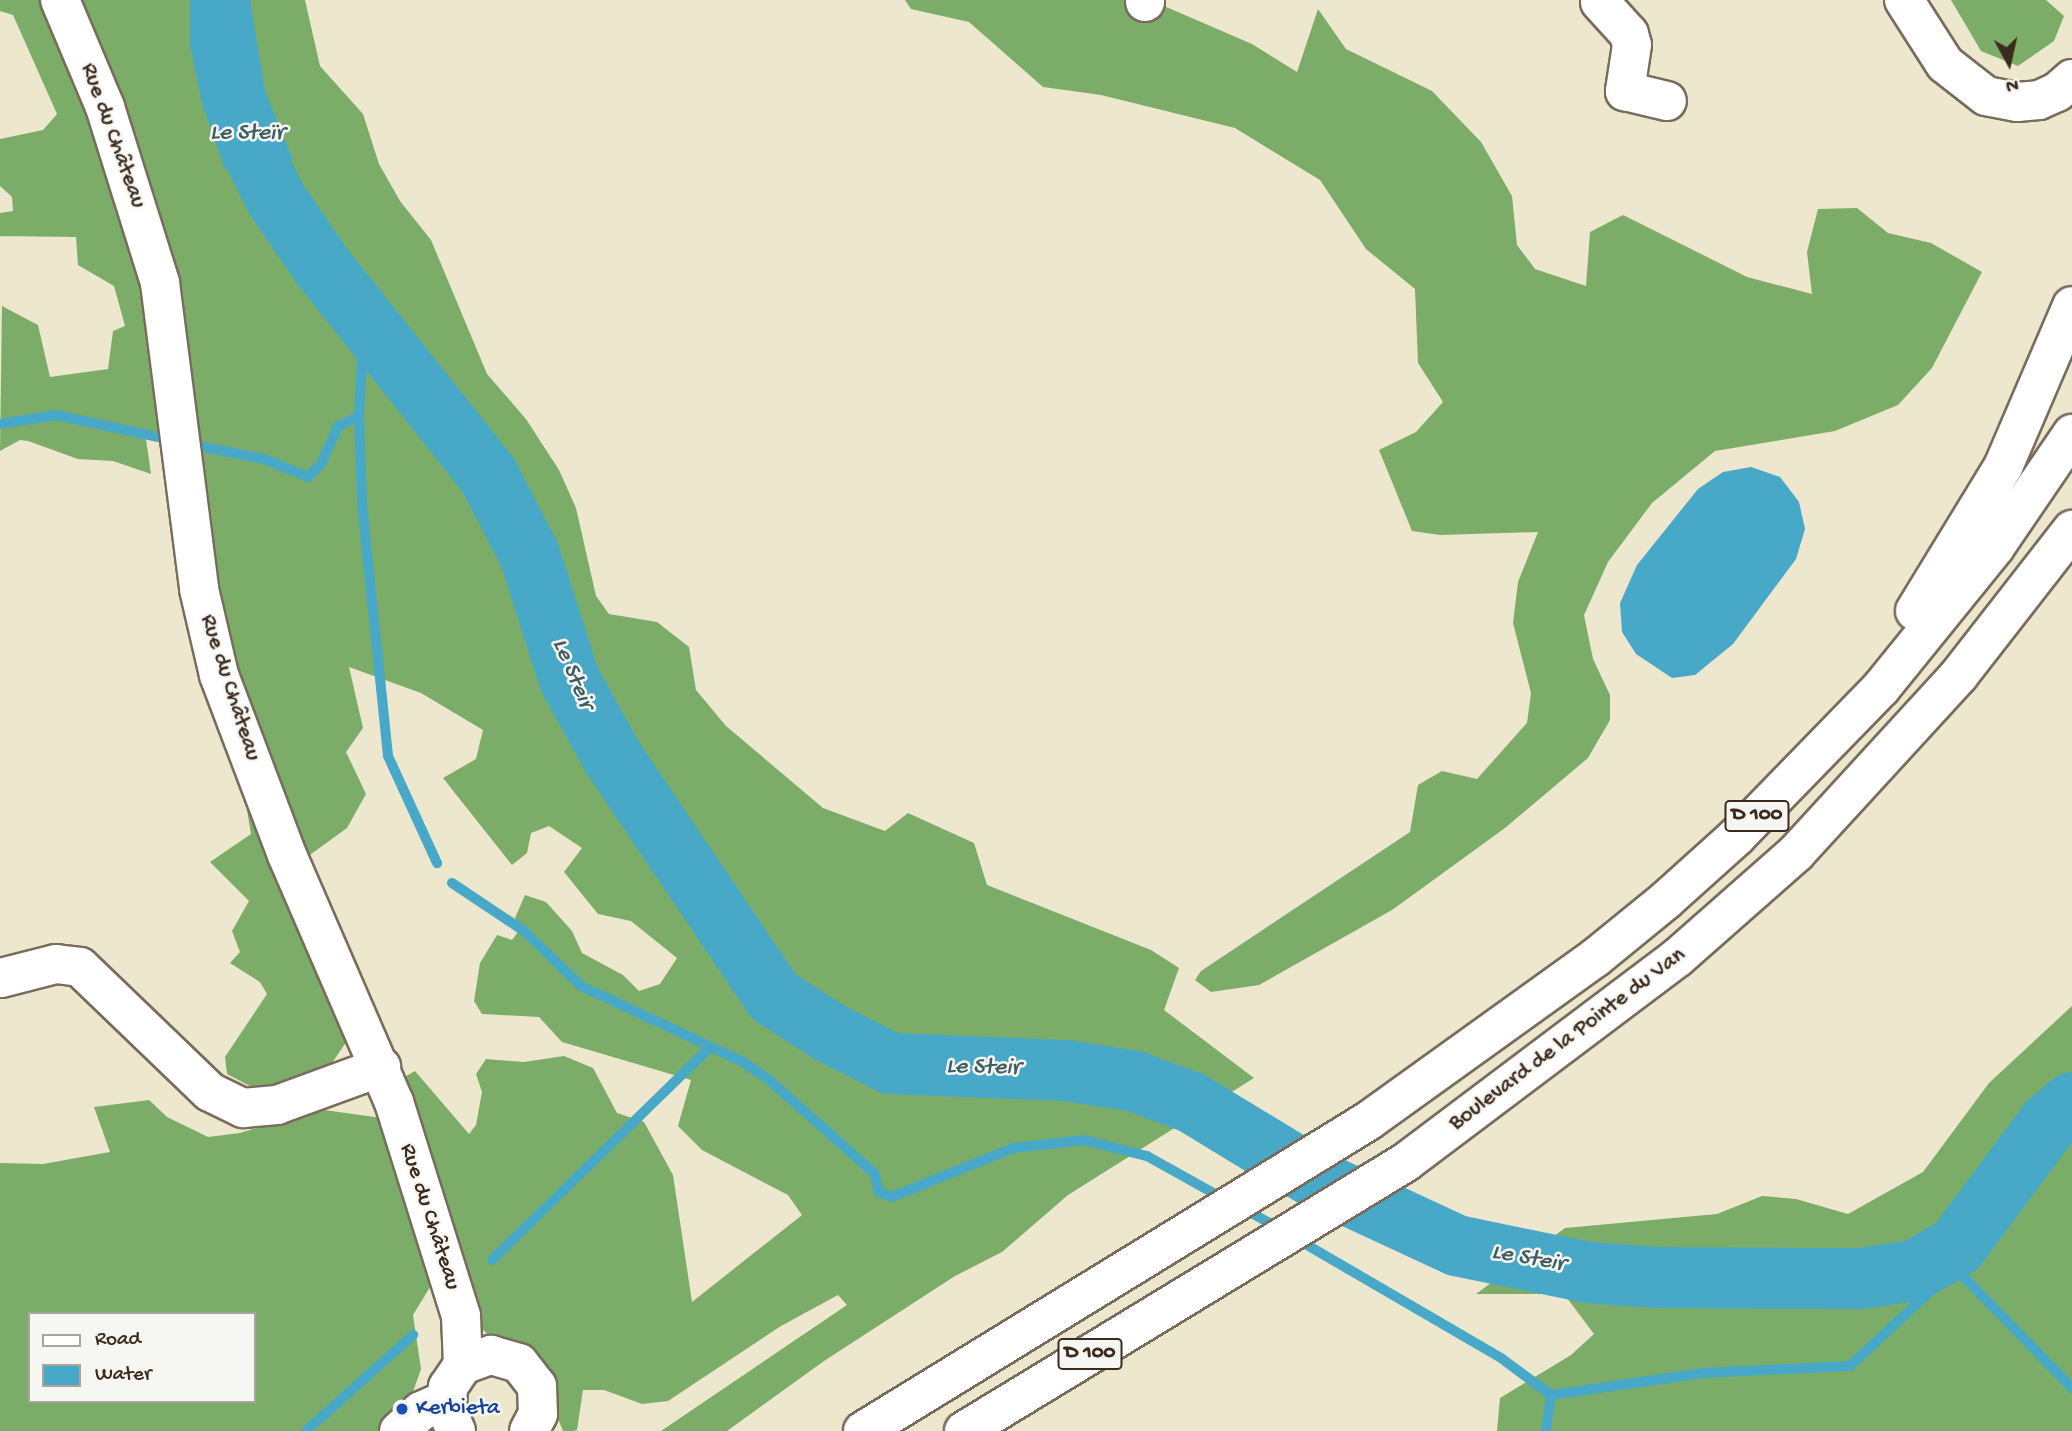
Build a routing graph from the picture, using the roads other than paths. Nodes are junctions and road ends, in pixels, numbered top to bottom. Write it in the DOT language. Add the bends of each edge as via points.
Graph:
graph roads {
  1 [pos="61,0"];
  2 [pos="1904,0"];
  3 [pos="1599,1"];
  4 [pos="2072,79"];
  5 [pos="1667,101"];
  6 [pos="2072,306"];
  7 [pos="2072,434"];
  8 [pos="2072,530"];
  9 [pos="2072,573"];
  10 [pos="1816,757"];
  11 [pos="1796,853"];
  12 [pos="1,978"];
  13 [pos="382,1066"];
  14 [pos="461,1315"];
  15 [pos="506,1357"];
  16 [pos="463,1365"];
  17 [pos="451,1415"];
  18 [pos="533,1429"];
  19 [pos="399,1431"];
  20 [pos="863,1431"];
  21 [pos="964,1431"];
  1 -- 13 [label="main road, Rue du Château" via="105,107 160,283 199,589 219,675 287,855"];
  2 -- 4 [label="main road" via="1945,65 1986,96 2017,102 2039,100"];
  3 -- 5 [label="main road" via="1629,34 1632,45 1625,91"];
  6 -- 10 [label="main road, D 100" via="2025,422 1979,510"];
  7 -- 10 [label="main road, D 100" via="1987,557 1881,688"];
  8 -- 11 [label="main road, Boulevard de la Pointe du Van / D 100" via="1959,675"];
  9 -- 11 [label="main road, D 100" via="2001,652"];
  10 -- 20 [label="main road, D 100" via="1656,909 1368,1121 1036,1329"];
  11 -- 21 [label="main road, Boulevard de la Pointe du Van / D 100" via="1594,1025 1406,1162"];
  12 -- 13 [label="main road" via="46,965 80,967 109,990 210,1092 243,1108 277,1105"];
  13 -- 14 [label="main road, Rue du Château"];
  14 -- 15 [label="main road, Rue du Château"];
  14 -- 16 [label="main road, Rue du Château"];
  15 -- 16 [label="main road" via="476,1358"];
  15 -- 18 [label="main road, Rue du Château" via="519,1363 537,1386 540,1400"];
  16 -- 17 [label="main road" via="448,1387"];
  17 -- 19 [label="main road" via="421,1410"];
}
